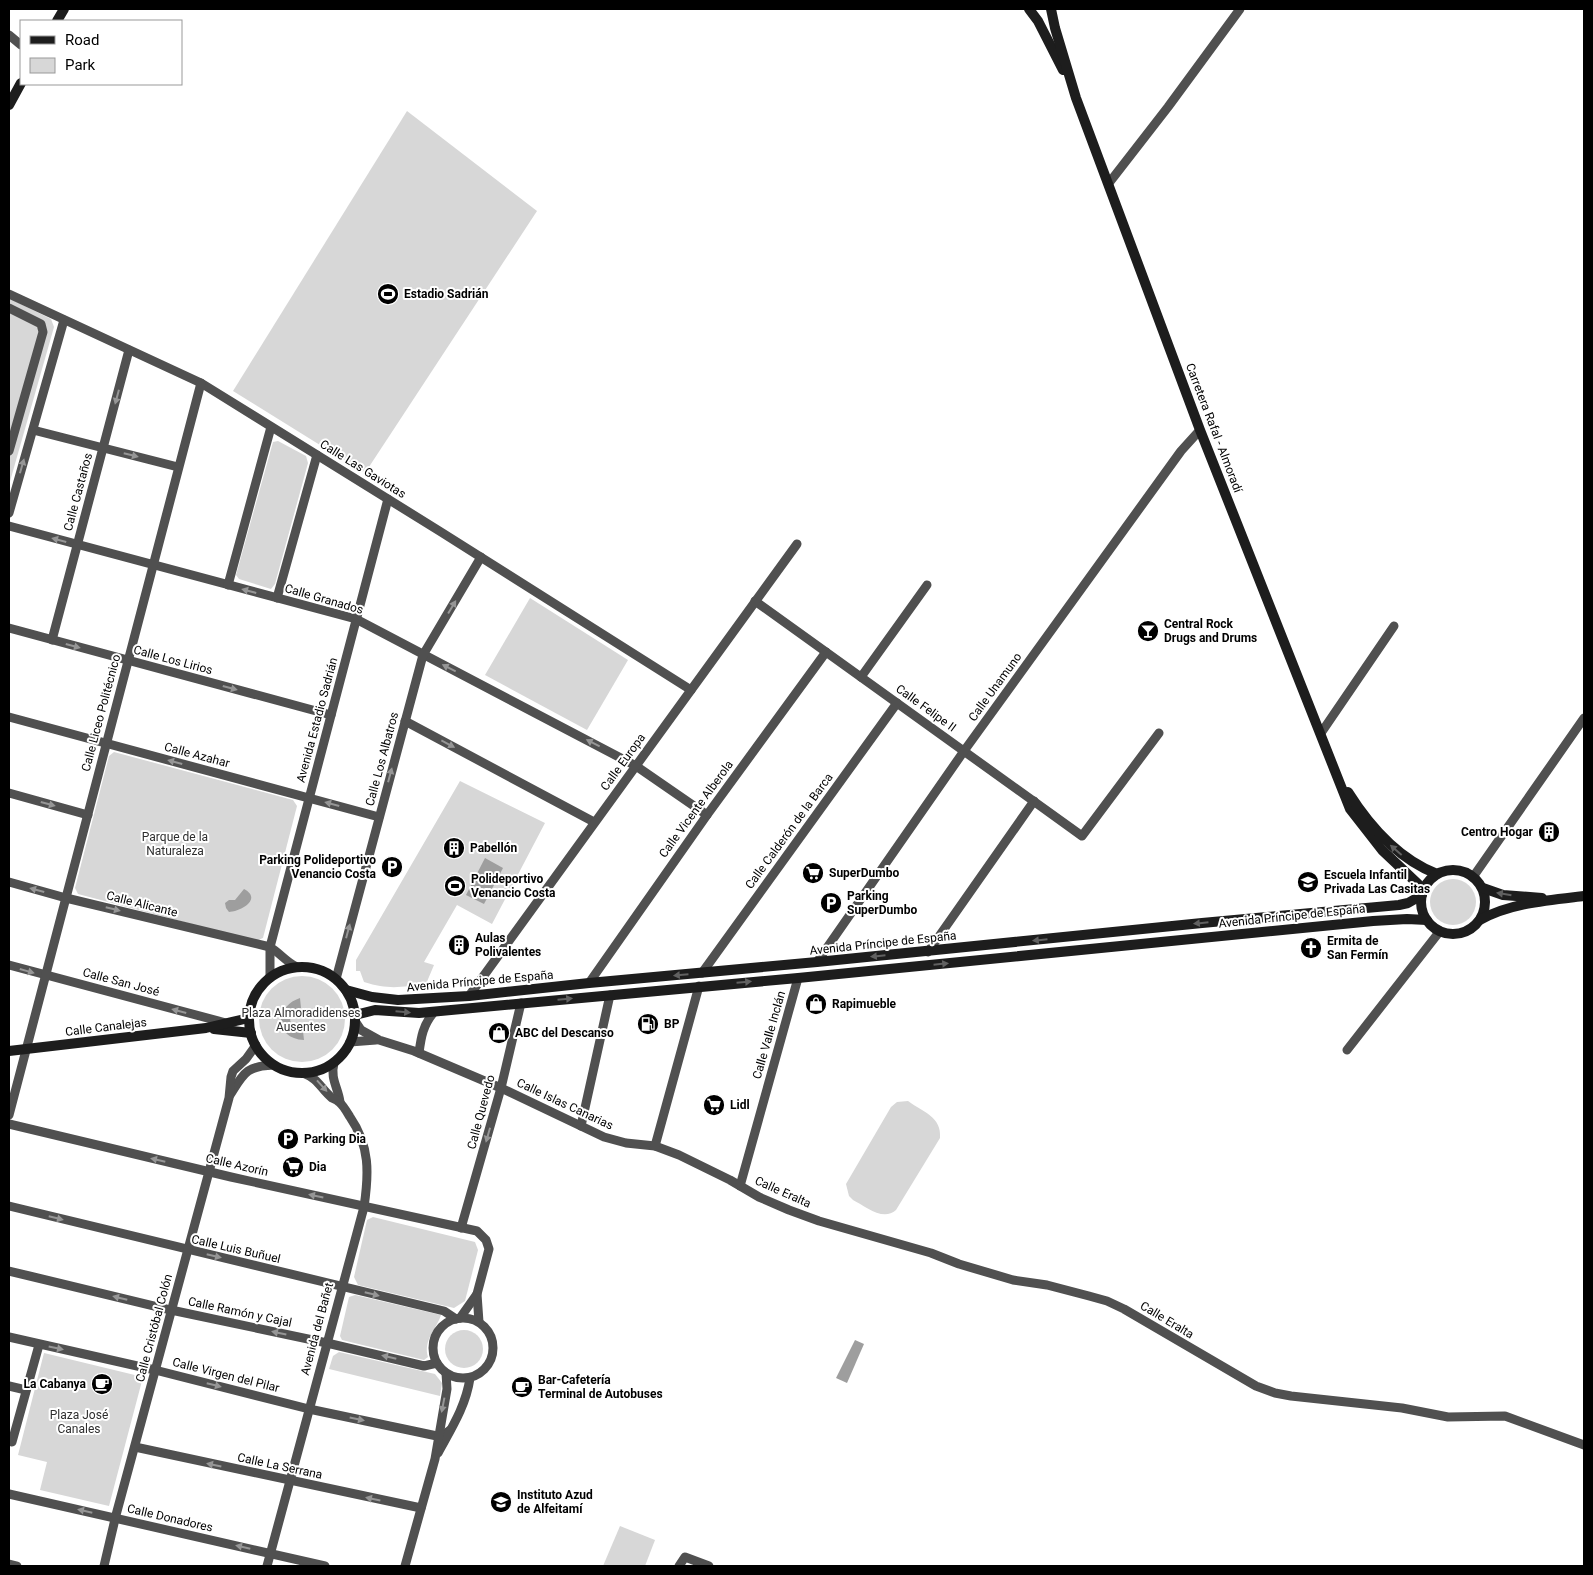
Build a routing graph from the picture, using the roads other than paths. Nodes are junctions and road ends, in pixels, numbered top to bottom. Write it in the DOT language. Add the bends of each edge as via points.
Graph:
graph roads {
  1 [pos="64,9"];
  2 [pos="1029,9"];
  3 [pos="1051,9"];
  4 [pos="1240,9"];
  5 [pos="58,20"];
  6 [pos="9,36"];
  7 [pos="20,45"];
  8 [pos="20,85"];
  9 [pos="1076,98"];
  10 [pos="9,105"];
  11 [pos="1109,183"];
  12 [pos="9,294"];
  13 [pos="9,308"];
  14 [pos="64,320"];
  15 [pos="129,350"];
  16 [pos="200,383"];
  17 [pos="271,427"];
  18 [pos="33,430"];
  19 [pos="1200,430"];
  20 [pos="103,448"];
  21 [pos="9,451"];
  22 [pos="316,455"];
  23 [pos="178,467"];
  24 [pos="388,499"];
  25 [pos="9,513"];
  26 [pos="9,526"];
  27 [pos="797,544"];
  28 [pos="77,545"];
  29 [pos="481,557"];
  30 [pos="153,566"];
  31 [pos="228,585"];
  32 [pos="927,585"];
  33 [pos="277,598"];
  34 [pos="755,601"];
  35 [pos="356,619"];
  36 [pos="1394,626"];
  37 [pos="9,628"];
  38 [pos="52,640"];
  39 [pos="826,652"];
  40 [pos="423,655"];
  41 [pos="128,661"];
  42 [pos="860,677"];
  43 [pos="690,690"];
  44 [pos="897,703"];
  45 [pos="331,715"];
  46 [pos="9,717"];
  47 [pos="1584,718"];
  48 [pos="405,721"];
  49 [pos="1159,733"];
  50 [pos="1321,733"];
  51 [pos="106,743"];
  52 [pos="964,751"];
  53 [pos="636,766"];
  54 [pos="1334,766"];
  55 [pos="9,793"];
  56 [pos="309,798"];
  57 [pos="1034,801"];
  58 [pos="88,815"];
  59 [pos="707,815"];
  60 [pos="379,817"];
  61 [pos="594,822"];
  62 [pos="1437,874"];
  63 [pos="1473,876"];
  64 [pos="9,882"];
  65 [pos="1483,888"];
  66 [pos="1422,894"];
  67 [pos="1584,896"];
  68 [pos="66,898"];
  69 [pos="1561,898"];
  70 [pos="1426,920"];
  71 [pos="1480,920"];
  72 [pos="1440,931"];
  73 [pos="270,947"];
  74 [pos="928,952"];
  75 [pos="817,962"];
  76 [pos="9,966"];
  77 [pos="297,967"];
  78 [pos="702,973"];
  79 [pos="46,976"];
  80 [pos="270,978"];
  81 [pos="336,978"];
  82 [pos="798,978"];
  83 [pos="589,983"];
  84 [pos="699,986"];
  85 [pos="346,990"];
  86 [pos="610,995"];
  87 [pos="469,996"];
  88 [pos="521,1003"];
  89 [pos="434,1012"];
  90 [pos="249,1018"];
  91 [pos="355,1018"];
  92 [pos="226,1023"];
  93 [pos="206,1028"];
  94 [pos="251,1033"];
  95 [pos="379,1040"];
  96 [pos="350,1042"];
  97 [pos="256,1045"];
  98 [pos="26,1050"];
  99 [pos="1347,1050"];
  100 [pos="9,1051"];
  101 [pos="419,1054"];
  102 [pos="334,1063"];
  103 [pos="274,1065"];
  104 [pos="303,1073"];
  105 [pos="501,1088"];
  106 [pos="229,1098"];
  107 [pos="340,1102"];
  108 [pos="9,1115"];
  109 [pos="9,1124"];
  110 [pos="581,1126"];
  111 [pos="655,1146"];
  112 [pos="209,1172"];
  113 [pos="740,1186"];
  114 [pos="9,1206"];
  115 [pos="364,1206"];
  116 [pos="461,1228"];
  117 [pos="188,1250"];
  118 [pos="9,1271"];
  119 [pos="341,1286"];
  120 [pos="477,1294"];
  121 [pos="172,1310"];
  122 [pos="458,1319"];
  123 [pos="479,1322"];
  124 [pos="9,1337"];
  125 [pos="327,1343"];
  126 [pos="39,1345"];
  127 [pos="437,1363"];
  128 [pos="155,1370"];
  129 [pos="446,1373"];
  130 [pos="470,1378"];
  131 [pos="9,1386"];
  132 [pos="26,1390"];
  133 [pos="309,1409"];
  134 [pos="450,1430"];
  135 [pos="437,1436"];
  136 [pos="10,1442"];
  137 [pos="1584,1445"];
  138 [pos="135,1447"];
  139 [pos="435,1459"];
  140 [pos="290,1481"];
  141 [pos="9,1494"];
  142 [pos="421,1508"];
  143 [pos="116,1518"];
  144 [pos="270,1554"];
  145 [pos="9,1564"];
  146 [pos="17,1566"];
  147 [pos="104,1566"];
  148 [pos="267,1566"];
  149 [pos="325,1566"];
  150 [pos="405,1566"];
  151 [pos="679,1566"];
  152 [pos="709,1566"];
  1 -- 5 [label="main road"];
  2 -- 9 [label="main road, Carretera Rafal - Almoradí"];
  3 -- 9 [label="main road, Carretera Rafal - Almoradí"];
  4 -- 11 [label="street"];
  6 -- 7 [label="street"];
  8 -- 10 [label="main road"];
  9 -- 11 [label="main road, Carretera Rafal - Almoradí"];
  11 -- 19 [label="main road, Carretera Rafal - Almoradí"];
  12 -- 14 [label="street, Calle Las Gaviotas"];
  13 -- 21 [label="street" via="41,324 42,332"];
  14 -- 15 [label="street, Calle Las Gaviotas"];
  14 -- 18 [label="street"];
  15 -- 16 [label="street, Calle Las Gaviotas"];
  15 -- 20 [label="street, Calle Castaños, one-way"];
  16 -- 17 [label="street, Calle Las Gaviotas"];
  16 -- 23 [label="street, Calle Liceo Politécnico"];
  17 -- 22 [label="street, Calle Las Gaviotas"];
  17 -- 31 [label="street"];
  18 -- 20 [label="street"];
  25 -- 18 [label="street, one-way"];
  19 -- 50 [label="main road, Carretera Rafal - Almoradí"];
  19 -- 52 [label="street, Calle Unamuno"];
  20 -- 23 [label="street, one-way"];
  20 -- 28 [label="street, Calle Castaños"];
  22 -- 24 [label="street, Calle Las Gaviotas"];
  22 -- 33 [label="street"];
  23 -- 30 [label="street, Calle Liceo Politécnico"];
  24 -- 29 [label="street, Calle Las Gaviotas"];
  24 -- 35 [label="street, Avenida Estadio Sadrián"];
  28 -- 26 [label="street, Calle Granados, one-way"];
  27 -- 34 [label="street, Calle Europa"];
  28 -- 30 [label="street, Calle Granados"];
  28 -- 38 [label="street, Calle Castaños"];
  40 -- 29 [label="street, Calle Los Albatros, one-way"];
  29 -- 43 [label="street, Calle Las Gaviotas"];
  30 -- 31 [label="street, Calle Granados"];
  30 -- 41 [label="street, Calle Liceo Politécnico"];
  33 -- 31 [label="street, Calle Granados, one-way"];
  32 -- 42 [label="street"];
  33 -- 35 [label="street, Calle Granados"];
  34 -- 39 [label="street, Calle Felipe II"];
  34 -- 43 [label="street, Calle Europa"];
  35 -- 40 [label="street, Calle Granados"];
  35 -- 45 [label="street, Avenida Estadio Sadrián"];
  36 -- 50 [label="street"];
  37 -- 38 [label="street, Calle Los Lirios"];
  38 -- 41 [label="street, Calle Los Lirios, one-way"];
  39 -- 42 [label="street, Calle Felipe II"];
  39 -- 59 [label="street, Calle Vicente Alberola"];
  40 -- 48 [label="street, Calle Los Albatros"];
  53 -- 40 [label="street, Calle Granados, one-way"];
  41 -- 45 [label="street, Calle Los Lirios, one-way"];
  41 -- 51 [label="street, Calle Liceo Politécnico"];
  42 -- 44 [label="street, Calle Felipe II"];
  43 -- 53 [label="street, Calle Europa"];
  44 -- 52 [label="street, Calle Felipe II"];
  44 -- 78 [label="street, Calle Calderón de la Barca"];
  45 -- 56 [label="street, Avenida Estadio Sadrián"];
  46 -- 51 [label="street, Calle Azahar"];
  47 -- 63 [label="street"];
  60 -- 48 [label="street, Calle Los Albatros, one-way"];
  48 -- 61 [label="street, one-way"];
  49 -- 57 [label="street, Calle Felipe II" via="1082,836"];
  50 -- 54 [label="main road, Carretera Rafal - Almoradí"];
  56 -- 51 [label="street, Calle Azahar, one-way"];
  51 -- 58 [label="street, Calle Liceo Politécnico"];
  52 -- 57 [label="street, Calle Felipe II"];
  52 -- 75 [label="street, Calle Unamuno"];
  53 -- 59 [label="street, Calle Granados"];
  53 -- 61 [label="street, Calle Europa"];
  62 -- 54 [label="main road, Carretera Rafal - Almoradí, one-way" via="1396,851 1354,800"];
  54 -- 66 [label="main road, Carretera Rafal - Almoradí" via="1350,809 1382,850 1418,884"];
  55 -- 58 [label="street, one-way"];
  60 -- 56 [label="street, Calle Azahar, one-way"];
  56 -- 73 [label="street, Avenida Estadio Sadrián"];
  57 -- 74 [label="street"];
  58 -- 68 [label="street, Calle Liceo Politécnico"];
  59 -- 83 [label="street, Calle Vicente Alberola"];
  81 -- 60 [label="street, Calle Los Albatros, one-way"];
  61 -- 87 [label="street, Calle Europa"];
  62 -- 63 [label="main road" via="1450,870"];
  62 -- 66 [label="main road"];
  63 -- 65 [label="main road"];
  68 -- 64 [label="street, Calle Alicante, one-way"];
  69 -- 65 [label="main road, one-way" via="1503,895"];
  65 -- 71 [label="main road" via="1486,905"];
  66 -- 70 [label="main road"];
  66 -- 74 [label="main road, Avenida Príncipe de España, one-way" via="1399,905"];
  67 -- 69 [label="main road"];
  68 -- 73 [label="street, Calle Alicante, one-way"];
  68 -- 79 [label="street, Calle Liceo Politécnico"];
  69 -- 71 [label="main road" via="1517,906"];
  70 -- 72 [label="main road"];
  82 -- 70 [label="main road, Avenida Príncipe de España, one-way" via="1373,921"];
  71 -- 72 [label="main road" via="1459,934"];
  72 -- 99 [label="street"];
  73 -- 77 [label="street"];
  73 -- 80 [label="street, Avenida Estadio Sadrián"];
  74 -- 75 [label="main road, Avenida Príncipe de España, one-way"];
  75 -- 78 [label="main road, Avenida Príncipe de España"];
  76 -- 79 [label="street, Calle San José, one-way"];
  77 -- 80 [label="main road" via="282,970"];
  77 -- 81 [label="main road" via="317,969"];
  78 -- 83 [label="main road, Avenida Príncipe de España, one-way"];
  92 -- 79 [label="street, Calle San José, one-way"];
  79 -- 98 [label="street, Calle Liceo Politécnico"];
  80 -- 90 [label="main road" via="259,989"];
  81 -- 85 [label="main road"];
  84 -- 82 [label="main road, Avenida Príncipe de España, one-way"];
  82 -- 113 [label="street, Calle Valle Inclán"];
  83 -- 87 [label="main road, Avenida Príncipe de España"];
  84 -- 86 [label="main road, Avenida Príncipe de España"];
  84 -- 111 [label="street"];
  85 -- 87 [label="main road, Avenida Príncipe de España" via="398,1000"];
  85 -- 91 [label="main road"];
  88 -- 86 [label="main road, Avenida Príncipe de España, one-way"];
  86 -- 110 [label="street"];
  88 -- 89 [label="main road, Avenida Príncipe de España"];
  88 -- 105 [label="street, Calle Quevedo"];
  91 -- 89 [label="main road, Avenida Príncipe de España, one-way" via="375,1010"];
  89 -- 101 [label="street" via="422,1033"];
  90 -- 92 [label="main road, Calle Canalejas"];
  90 -- 94 [label="main road"];
  91 -- 95 [label="street, Calle Islas Canarias" via="362,1030"];
  91 -- 96 [label="main road"];
  92 -- 93 [label="main road, Calle Canalejas"];
  93 -- 94 [label="main road, Calle Canalejas"];
  93 -- 98 [label="main road, Calle Canalejas"];
  94 -- 97 [label="main road"];
  95 -- 96 [label="street, Calle Islas Canarias"];
  95 -- 101 [label="street, Calle Islas Canarias"];
  96 -- 102 [label="main road"];
  97 -- 103 [label="main road"];
  97 -- 106 [label="street, Calle Cristóbal Colón" via="233,1071"];
  98 -- 100 [label="main road, Calle Canalejas"];
  98 -- 108 [label="street, Calle Liceo Politécnico"];
  101 -- 105 [label="street, Calle Islas Canarias"];
  102 -- 104 [label="main road"];
  102 -- 107 [label="street, Avenida del Bañet" via="332,1072"];
  103 -- 104 [label="main road"];
  103 -- 106 [label="street, Calle Cristóbal Colón" via="249,1069"];
  104 -- 107 [label="street, Avenida del Bañet, one-way" via="318,1081 332,1098"];
  105 -- 110 [label="street, Calle Islas Canarias"];
  105 -- 116 [label="street, Calle Quevedo, one-way"];
  106 -- 112 [label="street, Calle Cristóbal Colón"];
  107 -- 115 [label="street, Avenida del Bañet" via="362,1138 368,1168"];
  112 -- 109 [label="street, Calle Azorín, one-way"];
  110 -- 111 [label="street, Calle Islas Canarias" via="626,1143"];
  111 -- 113 [label="street, Calle Islas Canarias"];
  115 -- 112 [label="street, Calle Azorín, one-way"];
  112 -- 117 [label="street, Calle Cristóbal Colón"];
  113 -- 137 [label="street, Calle Eralta" via="819,1221 917,1248 1013,1280 1107,1301 1256,1386 1275,1393 1402,1408 1448,1417 1505,1416"];
  114 -- 117 [label="street, Calle Luis Buñuel, one-way"];
  115 -- 116 [label="street, Calle Azorín"];
  115 -- 119 [label="street, Avenida del Bañet"];
  116 -- 120 [label="street, Calle Azorín" via="477,1231 489,1249"];
  117 -- 119 [label="street, Calle Luis Buñuel, one-way"];
  117 -- 121 [label="street, Calle Cristóbal Colón"];
  121 -- 118 [label="street, Calle Ramón y Cajal, one-way"];
  119 -- 122 [label="street, Calle Luis Buñuel, one-way" via="444,1311"];
  119 -- 125 [label="street, Avenida del Bañet"];
  120 -- 122 [label="street"];
  120 -- 123 [label="street"];
  125 -- 121 [label="street, Calle Ramón y Cajal, one-way"];
  121 -- 128 [label="street, Calle Cristóbal Colón"];
  122 -- 123 [label="street"];
  122 -- 127 [label="street" via="448,1322 436,1336 434,1354"];
  123 -- 130 [label="street" via="492,1338 494,1348 487,1367"];
  124 -- 126 [label="street, Calle Virgen del Pilar"];
  127 -- 125 [label="street, Calle Ramón y Cajal, one-way" via="424,1366"];
  125 -- 133 [label="street, Avenida del Bañet"];
  126 -- 128 [label="street, Calle Virgen del Pilar, one-way"];
  126 -- 132 [label="street"];
  127 -- 129 [label="street"];
  128 -- 133 [label="street, Calle Virgen del Pilar, one-way"];
  128 -- 138 [label="street, Calle Cristóbal Colón"];
  129 -- 130 [label="street" via="457,1378"];
  129 -- 135 [label="street, one-way" via="447,1389"];
  130 -- 134 [label="street" via="460,1412"];
  131 -- 132 [label="street"];
  132 -- 136 [label="street"];
  133 -- 135 [label="street, Calle Virgen del Pilar, one-way"];
  133 -- 140 [label="street, Avenida del Bañet"];
  134 -- 135 [label="street"];
  134 -- 139 [label="street"];
  135 -- 139 [label="street"];
  140 -- 138 [label="street, Calle La Serrana, one-way"];
  138 -- 143 [label="street, Calle Cristóbal Colón"];
  139 -- 142 [label="street"];
  142 -- 140 [label="street, Calle La Serrana, one-way"];
  140 -- 144 [label="street, Avenida del Bañet"];
  143 -- 141 [label="street, Calle Donadores, one-way"];
  142 -- 150 [label="street"];
  144 -- 143 [label="street, Calle Donadores, one-way"];
  143 -- 147 [label="street, Calle Cristóbal Colón"];
  144 -- 148 [label="street, Avenida del Bañet"];
  144 -- 149 [label="street, Calle Donadores"];
  145 -- 146 [label="street"];
  151 -- 152 [label="street" via="685,1557"];
}
